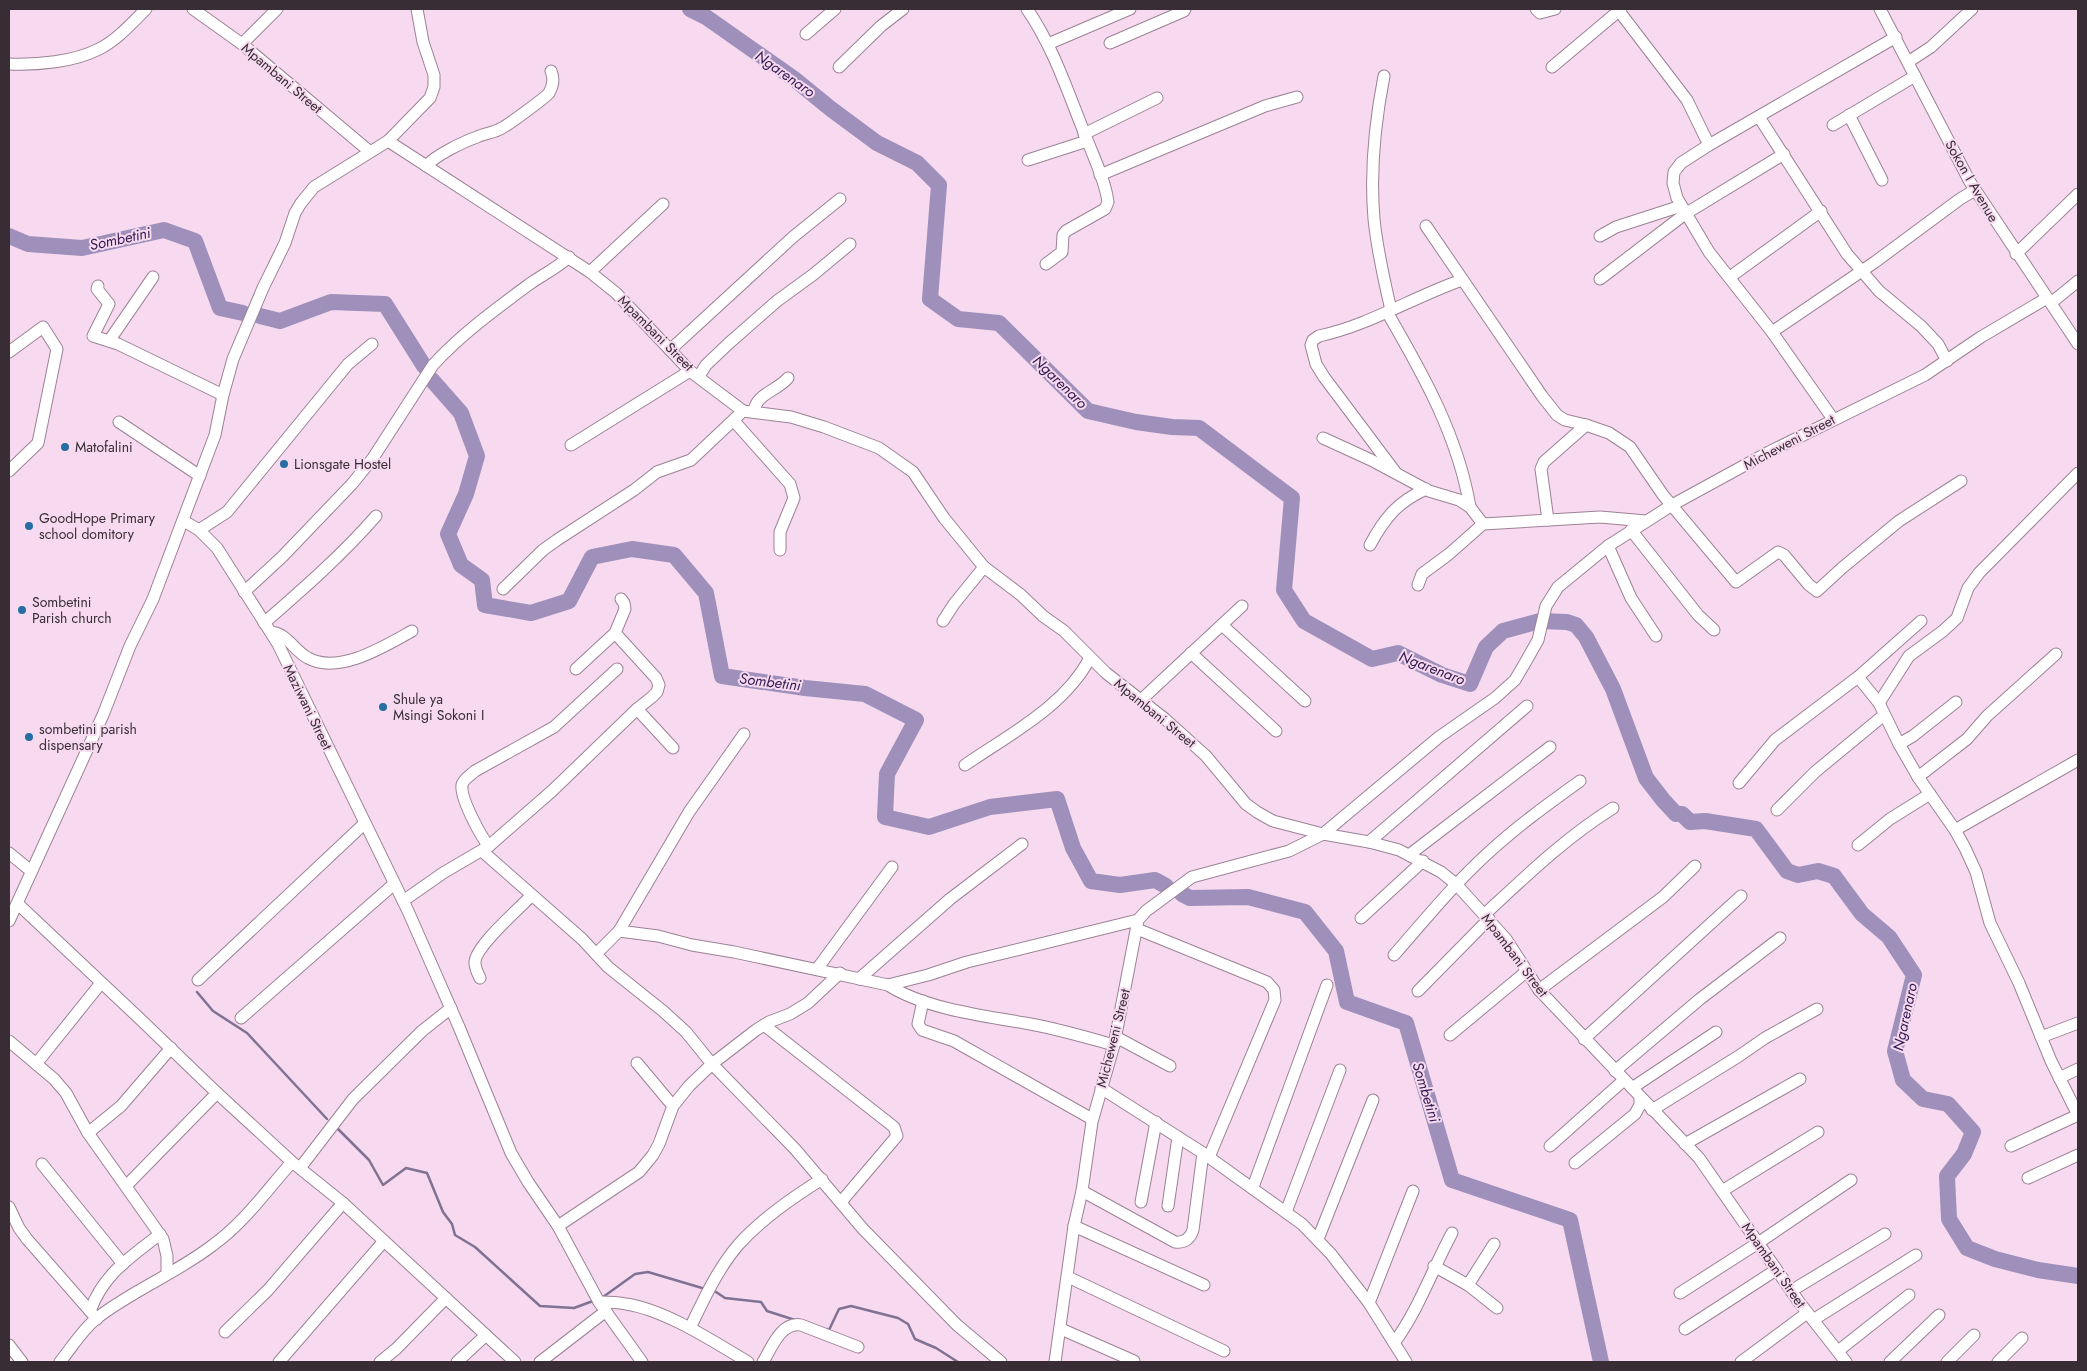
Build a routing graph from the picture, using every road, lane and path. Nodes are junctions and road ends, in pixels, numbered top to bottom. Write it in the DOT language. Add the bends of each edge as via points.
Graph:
graph roads {
  1 [pos="146,9"];
  2 [pos="193,9"];
  3 [pos="277,9"];
  4 [pos="417,9"];
  5 [pos="835,9"];
  6 [pos="903,9"];
  7 [pos="1027,9"];
  8 [pos="1130,9"];
  9 [pos="1185,9"];
  10 [pos="1536,9"];
  11 [pos="1555,9"];
  12 [pos="1880,9"];
  13 [pos="1972,9"];
  14 [pos="1620,10"];
  15 [pos="806,34"];
  16 [pos="1896,37"];
  17 [pos="1110,43"];
  18 [pos="242,44"];
  19 [pos="1048,44"];
  20 [pos="1908,62"];
  21 [pos="9,64"];
  22 [pos="839,67"];
  23 [pos="1552,67"];
  24 [pos="551,71"];
  25 [pos="1384,76"];
  26 [pos="1915,76"];
  27 [pos="1296,96"];
  28 [pos="1157,98"];
  29 [pos="1849,115"];
  30 [pos="1759,117"];
  31 [pos="1833,125"];
  32 [pos="1086,138"];
  33 [pos="388,141"];
  34 [pos="1709,145"];
  35 [pos="369,151"];
  36 [pos="1784,154"];
  37 [pos="1028,160"];
  38 [pos="426,166"];
  39 [pos="1100,175"];
  40 [pos="1882,180"];
  41 [pos="1975,190"];
  42 [pos="2078,194"];
  43 [pos="840,199"];
  44 [pos="663,204"];
  45 [pos="1683,210"];
  46 [pos="1821,211"];
  47 [pos="1426,226"];
  48 [pos="1600,236"];
  49 [pos="850,244"];
  50 [pos="2016,254"];
  51 [pos="569,257"];
  52 [pos="1046,264"];
  53 [pos="1862,271"];
  54 [pos="590,272"];
  55 [pos="152,277"];
  56 [pos="1730,277"];
  57 [pos="1600,279"];
  58 [pos="1462,280"];
  59 [pos="2078,281"];
  60 [pos="98,286"];
  61 [pos="2049,300"];
  62 [pos="1389,311"];
  63 [pos="1772,332"];
  64 [pos="109,340"];
  65 [pos="2078,343"];
  66 [pos="372,344"];
  67 [pos="670,350"];
  68 [pos="9,352"];
  69 [pos="1948,361"];
  70 [pos="694,374"];
  71 [pos="788,378"];
  72 [pos="223,395"];
  73 [pos="749,412"];
  74 [pos="1833,420"];
  75 [pos="734,421"];
  76 [pos="119,422"];
  77 [pos="1586,425"];
  78 [pos="1323,438"];
  79 [pos="571,445"];
  80 [pos="9,471"];
  81 [pos="1396,473"];
  82 [pos="2078,473"];
  83 [pos="200,476"];
  84 [pos="1961,481"];
  85 [pos="1426,489"];
  86 [pos="1672,505"];
  87 [pos="1470,507"];
  88 [pos="376,516"];
  89 [pos="1548,520"];
  90 [pos="184,521"];
  91 [pos="1646,521"];
  92 [pos="1483,524"];
  93 [pos="199,530"];
  94 [pos="1631,530"];
  95 [pos="1370,544"];
  96 [pos="1608,546"];
  97 [pos="780,550"];
  98 [pos="984,567"];
  99 [pos="1418,585"];
  100 [pos="503,588"];
  101 [pos="244,592"];
  102 [pos="621,599"];
  103 [pos="1242,606"];
  104 [pos="943,621"];
  105 [pos="1921,621"];
  106 [pos="1222,625"];
  107 [pos="268,628"];
  108 [pos="1714,630"];
  109 [pos="412,631"];
  110 [pos="615,633"];
  111 [pos="1656,636"];
  112 [pos="1191,653"];
  113 [pos="2056,654"];
  114 [pos="1090,658"];
  115 [pos="576,669"];
  116 [pos="617,669"];
  117 [pos="1858,676"];
  118 [pos="1141,700"];
  119 [pos="1305,701"];
  120 [pos="1956,702"];
  121 [pos="1879,703"];
  122 [pos="1527,706"];
  123 [pos="637,709"];
  124 [pos="1884,715"];
  125 [pos="1276,731"];
  126 [pos="744,734"];
  127 [pos="1899,744"];
  128 [pos="1550,747"];
  129 [pos="673,748"];
  130 [pos="2078,760"];
  131 [pos="965,765"];
  132 [pos="1918,777"];
  133 [pos="1580,781"];
  134 [pos="1739,783"];
  135 [pos="1930,794"];
  136 [pos="1613,808"];
  137 [pos="1777,810"];
  138 [pos="366,823"];
  139 [pos="1955,830"];
  140 [pos="1324,834"];
  141 [pos="1369,842"];
  142 [pos="1022,844"];
  143 [pos="1858,845"];
  144 [pos="486,848"];
  145 [pos="9,853"];
  146 [pos="1409,855"];
  147 [pos="1423,861"];
  148 [pos="1695,866"];
  149 [pos="892,868"];
  150 [pos="31,871"];
  151 [pos="394,884"];
  152 [pos="1456,884"];
  153 [pos="532,895"];
  154 [pos="1741,896"];
  155 [pos="18,904"];
  156 [pos="405,906"];
  157 [pos="1487,917"];
  158 [pos="1360,918"];
  159 [pos="9,920"];
  160 [pos="1137,924"];
  161 [pos="619,931"];
  162 [pos="1780,938"];
  163 [pos="596,954"];
  164 [pos="1394,955"];
  165 [pos="817,969"];
  166 [pos="1527,971"];
  167 [pos="840,973"];
  168 [pos="480,978"];
  169 [pos="859,979"];
  170 [pos="198,980"];
  171 [pos="101,983"];
  172 [pos="888,985"];
  173 [pos="1327,985"];
  174 [pos="1539,990"];
  175 [pos="1418,991"];
  176 [pos="924,1001"];
  177 [pos="451,1008"];
  178 [pos="1817,1009"];
  179 [pos="240,1018"];
  180 [pos="2078,1023"];
  181 [pos="764,1025"];
  182 [pos="1716,1032"];
  183 [pos="1450,1035"];
  184 [pos="2041,1037"];
  185 [pos="1584,1039"];
  186 [pos="9,1041"];
  187 [pos="1115,1042"];
  188 [pos="171,1048"];
  189 [pos="36,1064"];
  190 [pos="637,1064"];
  191 [pos="712,1064"];
  192 [pos="1170,1066"];
  193 [pos="1340,1070"];
  194 [pos="2078,1070"];
  195 [pos="1619,1076"];
  196 [pos="2059,1078"];
  197 [pos="1800,1079"];
  198 [pos="1101,1088"];
  199 [pos="217,1093"];
  200 [pos="1636,1093"];
  201 [pos="1373,1100"];
  202 [pos="672,1106"];
  203 [pos="1652,1110"];
  204 [pos="2078,1115"];
  205 [pos="1092,1118"];
  206 [pos="1156,1122"];
  207 [pos="1818,1132"];
  208 [pos="88,1133"];
  209 [pos="1178,1137"];
  210 [pos="1684,1144"];
  211 [pos="1550,1146"];
  212 [pos="2011,1146"];
  213 [pos="1206,1155"];
  214 [pos="2078,1155"];
  215 [pos="1575,1163"];
  216 [pos="42,1164"];
  217 [pos="296,1165"];
  218 [pos="2028,1178"];
  219 [pos="822,1179"];
  220 [pos="1851,1180"];
  221 [pos="126,1186"];
  222 [pos="1253,1187"];
  223 [pos="1082,1191"];
  224 [pos="1413,1191"];
  225 [pos="1722,1191"];
  226 [pos="841,1202"];
  227 [pos="1141,1202"];
  228 [pos="343,1203"];
  229 [pos="1168,1206"];
  230 [pos="9,1207"];
  231 [pos="1286,1212"];
  232 [pos="11,1220"];
  233 [pos="558,1226"];
  234 [pos="1074,1226"];
  235 [pos="1452,1233"];
  236 [pos="160,1234"];
  237 [pos="1884,1234"];
  238 [pos="1318,1239"];
  239 [pos="384,1241"];
  240 [pos="1758,1243"];
  241 [pos="1494,1244"];
  242 [pos="1916,1255"];
  243 [pos="123,1264"];
  244 [pos="1434,1266"];
  245 [pos="1776,1270"];
  246 [pos="167,1273"];
  247 [pos="1068,1276"];
  248 [pos="1204,1285"];
  249 [pos="1468,1286"];
  250 [pos="1791,1291"];
  251 [pos="1680,1293"];
  252 [pos="1909,1295"];
  253 [pos="446,1298"];
  254 [pos="599,1302"];
  255 [pos="1369,1303"];
  256 [pos="1497,1308"];
  257 [pos="93,1315"];
  258 [pos="1939,1315"];
  259 [pos="1810,1316"];
  260 [pos="690,1328"];
  261 [pos="1060,1329"];
  262 [pos="1685,1329"];
  263 [pos="225,1332"];
  264 [pos="486,1335"];
  265 [pos="1974,1335"];
  266 [pos="2022,1338"];
  267 [pos="9,1345"];
  268 [pos="858,1346"];
  269 [pos="1224,1351"];
  270 [pos="1838,1351"];
  271 [pos="1400,1355"];
  272 [pos="639,1361"];
  273 [pos="1134,1361"];
  274 [pos="22,1362"];
  275 [pos="60,1362"];
  276 [pos="279,1362"];
  277 [pos="380,1362"];
  278 [pos="457,1362"];
  279 [pos="515,1362"];
  280 [pos="540,1362"];
  281 [pos="748,1362"];
  282 [pos="762,1362"];
  283 [pos="1001,1362"];
  284 [pos="1055,1362"];
  285 [pos="1741,1362"];
  286 [pos="1846,1362"];
  287 [pos="1890,1362"];
  288 [pos="1947,1362"];
  289 [pos="1998,1362"];
  1 -- 21 [label="street" via="113,39 90,53 37,63"];
  2 -- 18 [label="street, Mpambani Street"];
  3 -- 18 [label="street"];
  4 -- 33 [label="street" via="434,75 434,87 422,108"];
  5 -- 15 [label="street"];
  6 -- 22 [label="street"];
  7 -- 19 [label="street"];
  8 -- 19 [label="street"];
  9 -- 17 [label="street"];
  10 -- 11 [label="street" via="1543,13"];
  12 -- 16 [label="street, Sokon I Avenue"];
  13 -- 20 [label="street"];
  14 -- 23 [label="street"];
  14 -- 34 [label="street" via="1687,100"];
  16 -- 20 [label="street, Sokon I Avenue"];
  16 -- 30 [label="street"];
  18 -- 35 [label="street, Mpambani Street"];
  19 -- 32 [label="street"];
  20 -- 26 [label="street, Sokon I Avenue"];
  24 -- 38 [label="street" via="554,77 552,85 542,99 504,127 476,137"];
  25 -- 62 [label="street" via="1373,181 1374,219"];
  26 -- 29 [label="street"];
  26 -- 41 [label="street, Sokon I Avenue"];
  27 -- 39 [label="street"];
  28 -- 32 [label="street"];
  29 -- 31 [label="street"];
  29 -- 40 [label="street"];
  30 -- 34 [label="street"];
  30 -- 36 [label="street"];
  32 -- 37 [label="street"];
  32 -- 39 [label="street"];
  33 -- 35 [label="street"];
  33 -- 38 [label="street, Mpambani Street"];
  34 -- 45 [label="street" via="1681,163 1674,172 1673,183"];
  35 -- 72 [label="street" via="314,187 301,202 233,359"];
  36 -- 45 [label="street"];
  36 -- 46 [label="street"];
  38 -- 51 [label="street, Mpambani Street"];
  39 -- 52 [label="street" via="1108,202 1105,209 1066,231 1062,252"];
  41 -- 50 [label="street, Sokon I Avenue"];
  41 -- 53 [label="street"];
  42 -- 50 [label="street"];
  43 -- 67 [label="street" via="793,237"];
  44 -- 54 [label="street"];
  45 -- 48 [label="street" via="1616,227"];
  45 -- 56 [label="street" via="1709,252"];
  45 -- 57 [label="street"];
  46 -- 53 [label="street" via="1835,236"];
  46 -- 56 [label="street"];
  47 -- 58 [label="street"];
  49 -- 70 [label="street" via="777,301"];
  50 -- 61 [label="street, Sokon I Avenue"];
  51 -- 54 [label="street, Mpambani Street"];
  51 -- 101 [label="street" via="486,318 433,365 373,458 352,484"];
  53 -- 63 [label="street"];
  53 -- 69 [label="street" via="1921,326"];
  54 -- 67 [label="street, Mpambani Street" via="616,293"];
  55 -- 64 [label="street"];
  56 -- 63 [label="street"];
  58 -- 62 [label="street"];
  58 -- 77 [label="street" via="1557,415"];
  59 -- 61 [label="street, Micheweni Street"];
  60 -- 64 [label="street" via="109,304 93,336"];
  61 -- 65 [label="street, Sokon I Avenue"];
  61 -- 69 [label="street, Micheweni Street" via="1981,337"];
  62 -- 81 [label="street" via="1352,328 1320,336 1311,345 1316,364"];
  62 -- 87 [label="street" via="1438,404 1461,468"];
  63 -- 74 [label="street"];
  64 -- 72 [label="street"];
  66 -- 93 [label="street" via="348,364 227,512"];
  67 -- 70 [label="street, Mpambani Street"];
  68 -- 80 [label="street" via="43,327 57,349 38,444"];
  69 -- 74 [label="street, Micheweni Street" via="1903,387"];
  70 -- 73 [label="street, Mpambani Street"];
  70 -- 79 [label="street"];
  71 -- 73 [label="street" via="762,396"];
  72 -- 83 [label="street" via="215,435"];
  73 -- 75 [label="street"];
  73 -- 98 [label="street, Mpambani Street" via="791,417 824,427 865,442 894,458 913,472 944,518"];
  74 -- 86 [label="street, Micheweni Street"];
  75 -- 97 [label="street" via="790,484 794,498 780,532"];
  75 -- 100 [label="street" via="691,460 657,472 543,550"];
  76 -- 83 [label="street"];
  77 -- 86 [label="street" via="1609,433 1630,447"];
  77 -- 89 [label="street" via="1549,457 1541,469"];
  78 -- 81 [label="street"];
  81 -- 85 [label="street"];
  82 -- 121 [label="street" via="1979,574 1968,588 1957,618 1909,656"];
  83 -- 90 [label="street"];
  84 -- 86 [label="street" via="1899,521 1817,591 1784,554 1778,552 1740,582 1735,582"];
  85 -- 87 [label="street"];
  85 -- 95 [label="street" via="1410,496 1395,509 1382,522"];
  86 -- 91 [label="street, Micheweni Street"];
  87 -- 92 [label="street"];
  88 -- 107 [label="street"];
  89 -- 91 [label="street" via="1600,517"];
  89 -- 92 [label="street"];
  90 -- 93 [label="street, Maziwani Street"];
  90 -- 150 [label="street" via="103,715"];
  91 -- 94 [label="street, Micheweni Street"];
  92 -- 99 [label="street" via="1422,574"];
  93 -- 101 [label="street, Maziwani Street" via="217,548"];
  94 -- 96 [label="street, Micheweni Street"];
  94 -- 108 [label="street" via="1698,615"];
  96 -- 111 [label="street" via="1631,598"];
  96 -- 140 [label="street, Micheweni Street" via="1558,587 1546,606 1538,640 1515,680 1439,737"];
  98 -- 104 [label="street"];
  98 -- 114 [label="street, Mpambani Street" via="1064,631"];
  101 -- 107 [label="street, Maziwani Street"];
  102 -- 110 [label="street" via="625,606"];
  103 -- 106 [label="street"];
  105 -- 117 [label="street"];
  106 -- 112 [label="street"];
  106 -- 119 [label="street"];
  107 -- 109 [label="street" via="285,637 308,658 328,665 380,648"];
  107 -- 138 [label="street, Maziwani Street"];
  110 -- 115 [label="street"];
  110 -- 123 [label="street" via="659,685 657,692"];
  112 -- 118 [label="street"];
  112 -- 125 [label="street"];
  113 -- 132 [label="street" via="1967,739"];
  114 -- 118 [label="street, Mpambani Street"];
  114 -- 131 [label="street" via="1073,684 1052,704"];
  116 -- 144 [label="street" via="554,727 465,779 462,786 464,796"];
  117 -- 121 [label="street"];
  117 -- 134 [label="street" via="1776,740"];
  118 -- 140 [label="street, Mpambani Street" via="1206,756 1246,804 1273,821"];
  120 -- 127 [label="street"];
  121 -- 124 [label="street"];
  122 -- 141 [label="street"];
  123 -- 129 [label="street"];
  123 -- 144 [label="street" via="552,791"];
  124 -- 127 [label="street"];
  124 -- 137 [label="street" via="1815,772"];
  126 -- 161 [label="street" via="689,812"];
  127 -- 132 [label="street"];
  128 -- 146 [label="street"];
  130 -- 139 [label="street"];
  132 -- 135 [label="street"];
  133 -- 152 [label="street" via="1525,822"];
  135 -- 139 [label="street"];
  135 -- 143 [label="street" via="1890,818"];
  136 -- 157 [label="street" via="1582,827 1550,853"];
  138 -- 151 [label="street, Maziwani Street"];
  138 -- 170 [label="street"];
  139 -- 184 [label="street" via="1976,872 1990,923"];
  140 -- 141 [label="street, Mpambani Street"];
  140 -- 160 [label="street" via="1289,851 1192,877 1146,911"];
  141 -- 146 [label="street, Mpambani Street"];
  142 -- 169 [label="street" via="950,899"];
  144 -- 153 [label="street"];
  144 -- 156 [label="street" via="443,873"];
  145 -- 150 [label="street"];
  146 -- 147 [label="street, Mpambani Street"];
  147 -- 152 [label="street, Mpambani Street"];
  147 -- 158 [label="street"];
  148 -- 174 [label="street" via="1663,898"];
  149 -- 165 [label="street"];
  150 -- 155 [label="street"];
  151 -- 156 [label="street, Maziwani Street"];
  151 -- 179 [label="street"];
  152 -- 157 [label="street, Mpambani Street"];
  152 -- 164 [label="street"];
  153 -- 163 [label="street"];
  153 -- 168 [label="street" via="477,953 475,963"];
  154 -- 185 [label="street"];
  155 -- 159 [label="street"];
  155 -- 171 [label="street"];
  156 -- 177 [label="street, Maziwani Street"];
  157 -- 166 [label="street, Mpambani Street"];
  157 -- 175 [label="street"];
  160 -- 172 [label="street" via="967,962"];
  160 -- 187 [label="street, Micheweni Street"];
  160 -- 213 [label="street" via="1266,982 1274,990 1275,1000"];
  161 -- 163 [label="street"];
  161 -- 165 [label="street"];
  162 -- 195 [label="street" via="1700,999"];
  163 -- 191 [label="street" via="686,1032"];
  165 -- 167 [label="street"];
  166 -- 174 [label="street, Mpambani Street"];
  166 -- 183 [label="street"];
  167 -- 169 [label="street"];
  167 -- 181 [label="street" via="804,1006"];
  169 -- 172 [label="street"];
  171 -- 188 [label="street"];
  171 -- 189 [label="street"];
  172 -- 176 [label="street"];
  173 -- 222 [label="street"];
  174 -- 185 [label="street, Mpambani Street"];
  176 -- 187 [label="street"];
  176 -- 205 [label="street" via="918,1024 922,1030 954,1041"];
  177 -- 217 [label="street" via="422,1031 353,1099"];
  177 -- 233 [label="street, Maziwani Street" via="512,1153"];
  178 -- 203 [label="street"];
  180 -- 184 [label="street"];
  181 -- 191 [label="street"];
  181 -- 226 [label="street" via="897,1131 897,1136"];
  182 -- 200 [label="street"];
  184 -- 196 [label="street"];
  185 -- 195 [label="street, Mpambani Street"];
  186 -- 189 [label="street"];
  187 -- 192 [label="street"];
  187 -- 198 [label="street, Micheweni Street"];
  188 -- 199 [label="street"];
  188 -- 208 [label="street" via="121,1106"];
  189 -- 208 [label="street" via="66,1093"];
  190 -- 202 [label="street"];
  191 -- 202 [label="street"];
  191 -- 219 [label="street"];
  193 -- 231 [label="street"];
  194 -- 196 [label="street"];
  195 -- 200 [label="street, Mpambani Street"];
  195 -- 211 [label="street"];
  196 -- 204 [label="street"];
  197 -- 210 [label="street"];
  198 -- 205 [label="street, Micheweni Street"];
  198 -- 206 [label="street"];
  199 -- 217 [label="street"];
  199 -- 221 [label="street"];
  200 -- 203 [label="street, Mpambani Street"];
  200 -- 215 [label="street" via="1640,1105 1635,1114"];
  201 -- 238 [label="street"];
  202 -- 233 [label="street" via="658,1144 639,1172"];
  203 -- 210 [label="street, Mpambani Street"];
  204 -- 212 [label="street"];
  205 -- 223 [label="street, Micheweni Street"];
  206 -- 209 [label="street"];
  206 -- 227 [label="street"];
  207 -- 225 [label="street"];
  208 -- 221 [label="street"];
  209 -- 213 [label="street"];
  209 -- 229 [label="street"];
  210 -- 225 [label="street, Mpambani Street" via="1699,1158"];
  213 -- 222 [label="street"];
  213 -- 223 [label="street" via="1192,1234 1184,1242 1175,1242"];
  214 -- 218 [label="street"];
  216 -- 243 [label="street"];
  217 -- 228 [label="street"];
  217 -- 246 [label="street" via="222,1238"];
  219 -- 226 [label="street"];
  219 -- 260 [label="street" via="789,1200 739,1244"];
  220 -- 240 [label="street"];
  221 -- 236 [label="street"];
  222 -- 231 [label="street"];
  223 -- 234 [label="street, Micheweni Street"];
  224 -- 255 [label="street"];
  225 -- 240 [label="street, Mpambani Street"];
  226 -- 283 [label="street" via="863,1229 957,1325"];
  228 -- 239 [label="street"];
  228 -- 263 [label="street" via="268,1290"];
  230 -- 232 [label="street"];
  231 -- 238 [label="street"];
  232 -- 257 [label="street"];
  233 -- 254 [label="street, Maziwani Street"];
  234 -- 247 [label="street, Micheweni Street"];
  234 -- 248 [label="street"];
  235 -- 244 [label="street"];
  236 -- 243 [label="street"];
  236 -- 246 [label="street" via="166,1247"];
  237 -- 250 [label="street"];
  238 -- 255 [label="street"];
  239 -- 253 [label="street"];
  239 -- 276 [label="street"];
  240 -- 245 [label="street, Mpambani Street"];
  240 -- 251 [label="street"];
  241 -- 249 [label="street"];
  242 -- 259 [label="street"];
  243 -- 257 [label="street" via="100,1287"];
  244 -- 249 [label="street"];
  244 -- 271 [label="street"];
  245 -- 250 [label="street, Mpambani Street"];
  245 -- 262 [label="street"];
  246 -- 257 [label="street"];
  247 -- 261 [label="street, Micheweni Street"];
  247 -- 269 [label="street"];
  249 -- 256 [label="street"];
  250 -- 259 [label="street, Mpambani Street"];
  252 -- 270 [label="street"];
  253 -- 264 [label="street"];
  253 -- 277 [label="street"];
  254 -- 260 [label="street" via="640,1307"];
  254 -- 272 [label="street, Maziwani Street"];
  254 -- 280 [label="street"];
  255 -- 271 [label="street"];
  257 -- 275 [label="street"];
  258 -- 287 [label="street"];
  259 -- 270 [label="street, Mpambani Street"];
  259 -- 285 [label="street"];
  260 -- 281 [label="street"];
  261 -- 273 [label="street"];
  261 -- 284 [label="street, Micheweni Street"];
  264 -- 278 [label="street"];
  264 -- 279 [label="street"];
  265 -- 288 [label="street"];
  266 -- 289 [label="street"];
  267 -- 274 [label="street"];
  268 -- 282 [label="street" via="793,1324 783,1331"];
  270 -- 286 [label="street, Mpambani Street"];
}
